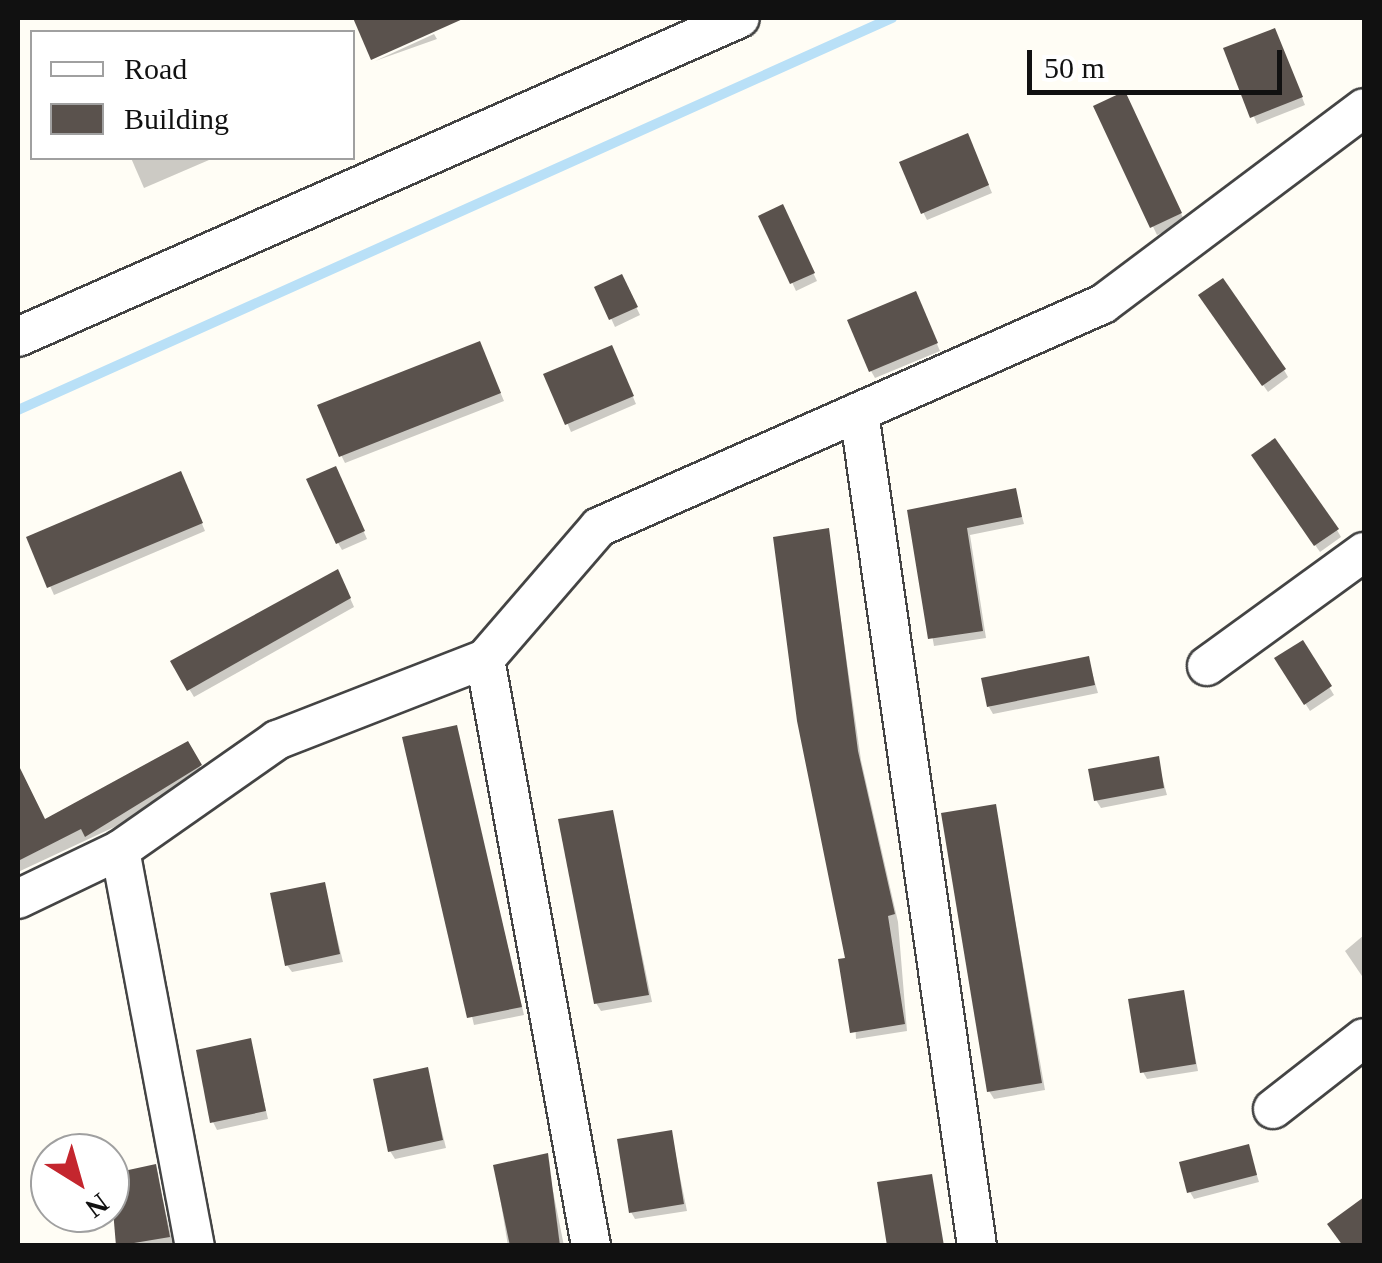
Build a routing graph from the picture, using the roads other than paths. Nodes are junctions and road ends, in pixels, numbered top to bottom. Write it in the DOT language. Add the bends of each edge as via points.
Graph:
graph roads {
  1 [pos="740,18"];
  2 [pos="1364,108"];
  3 [pos="18,337"];
  4 [pos="859,412"];
  5 [pos="1364,552"];
  6 [pos="485,659"];
  7 [pos="1206,666"];
  8 [pos="120,850"];
  9 [pos="18,900"];
  10 [pos="1364,1038"];
  11 [pos="1273,1109"];
  12 [pos="195,1246"];
  13 [pos="591,1246"];
  14 [pos="977,1246"];
  1 -- 3 [label="street"];
  2 -- 4 [label="street" via="1104,304"];
  4 -- 6 [label="street" via="598,527"];
  4 -- 14 [label="street"];
  5 -- 7 [label="street"];
  6 -- 8 [label="street" via="277,740"];
  6 -- 13 [label="street"];
  8 -- 9 [label="street"];
  8 -- 12 [label="street"];
  10 -- 11 [label="street"];
}
